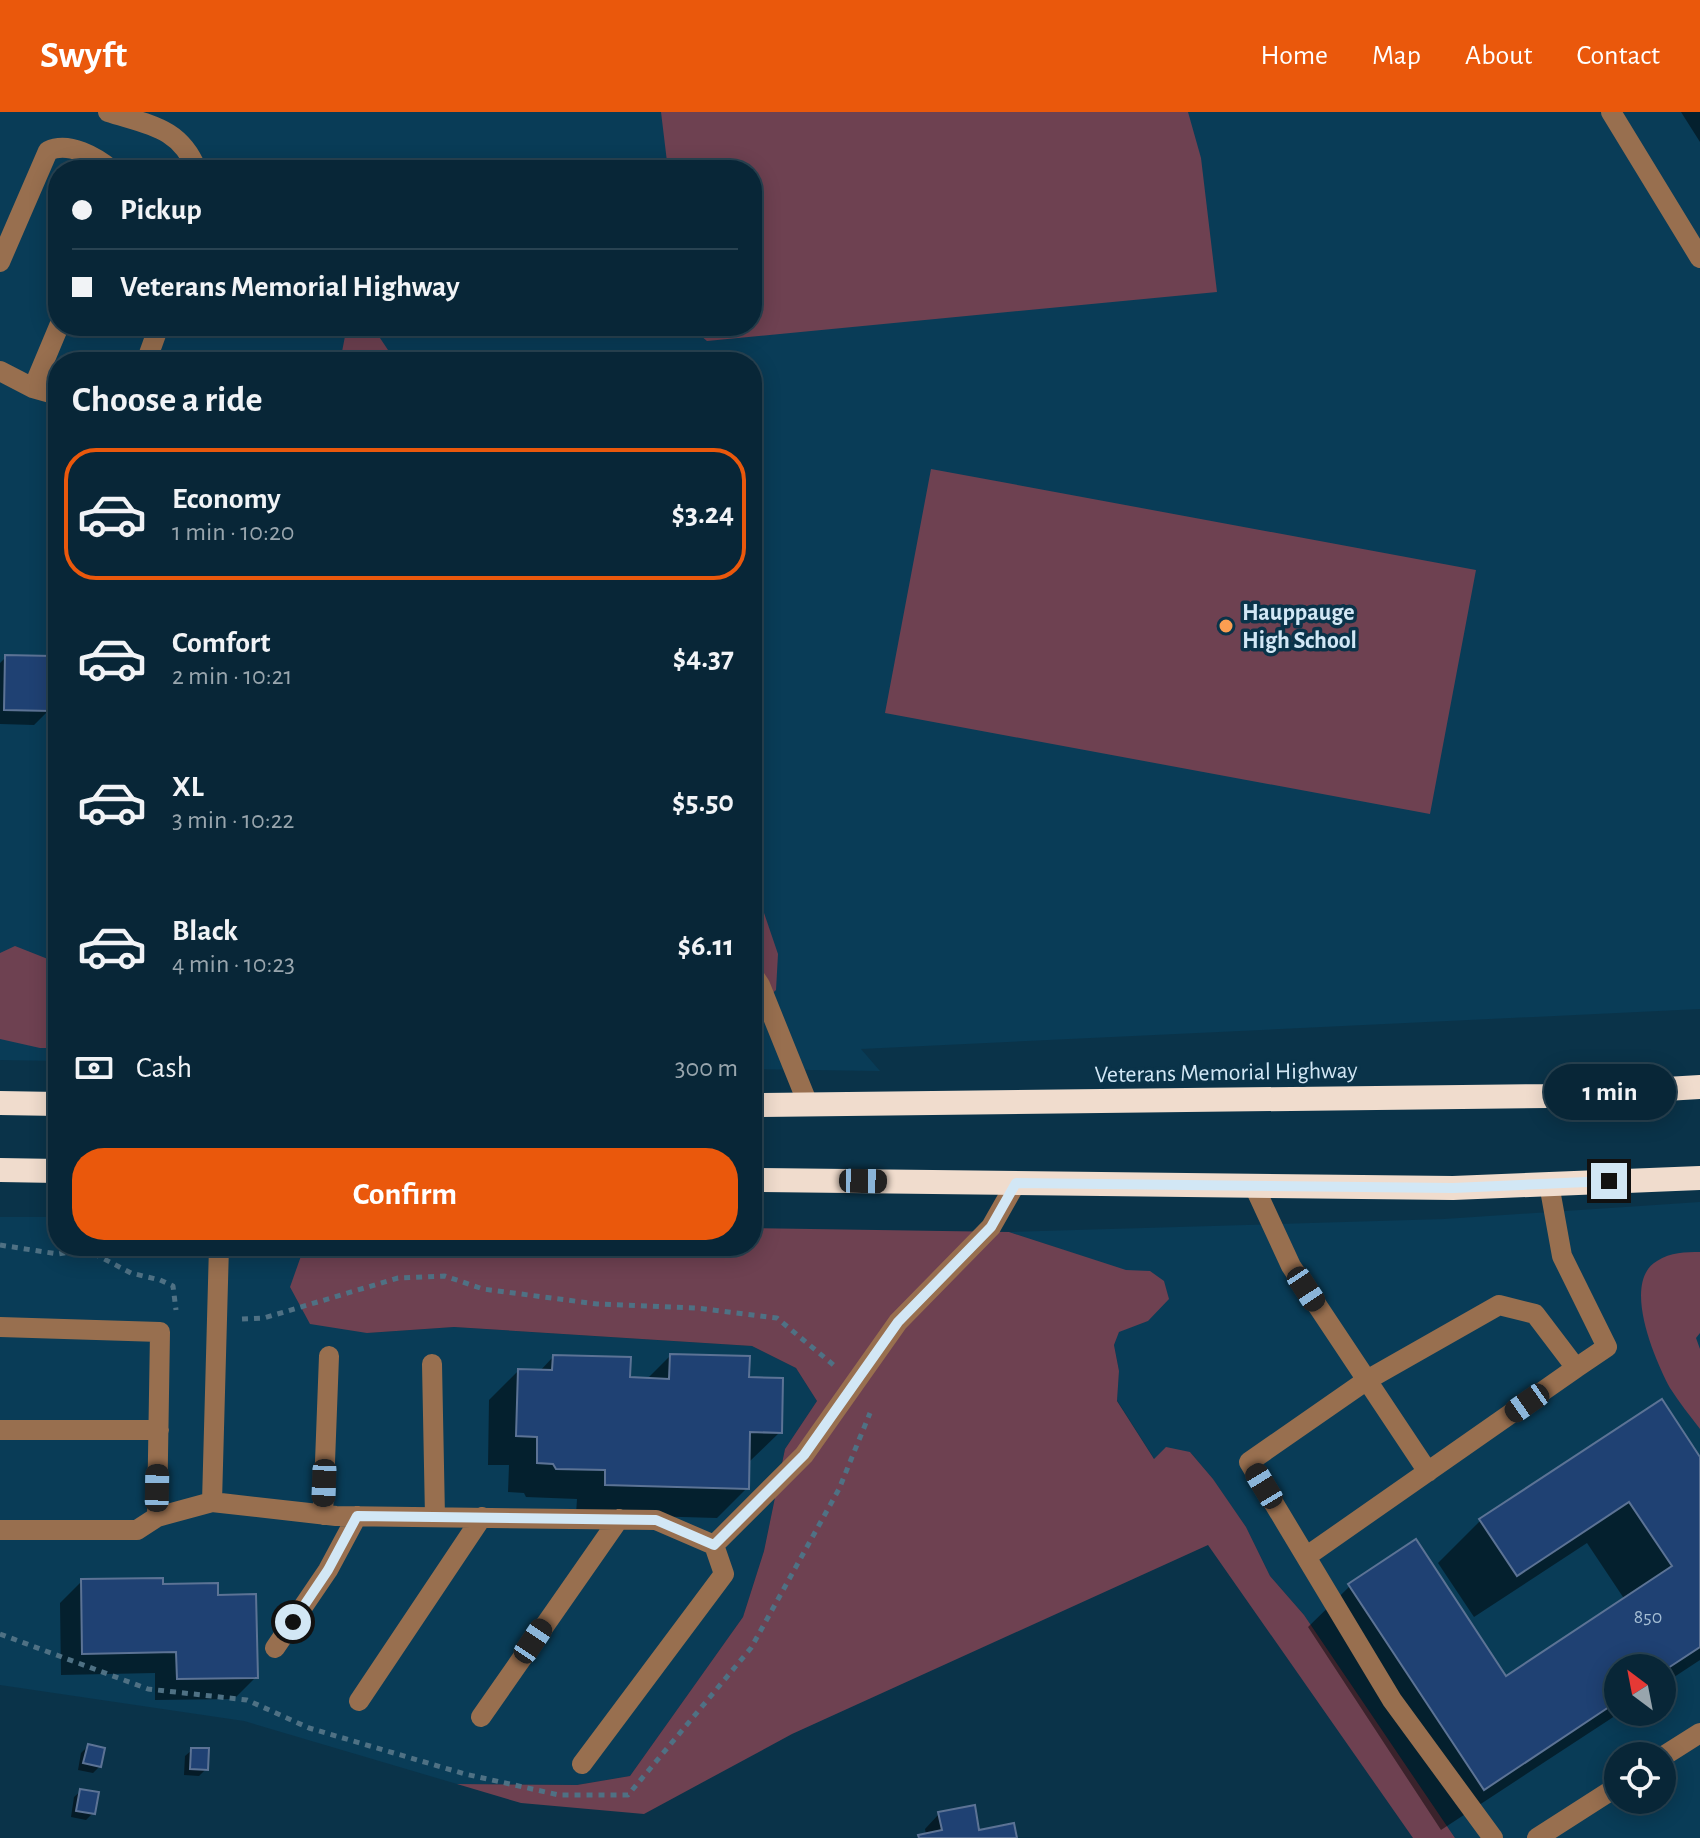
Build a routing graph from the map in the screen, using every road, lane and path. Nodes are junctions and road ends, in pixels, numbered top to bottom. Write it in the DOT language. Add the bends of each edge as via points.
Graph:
graph roads {
  1 [pos="108,112"];
  2 [pos="1611,112"];
  3 [pos="98,160"];
  4 [pos="193,160"];
  5 [pos="1700,258"];
  6 [pos="0,262"];
  7 [pos="48,352"];
  8 [pos="0,371"];
  9 [pos="33,388"];
  10 [pos="48,392"];
  11 [pos="762,990"];
  12 [pos="1700,1087"];
  13 [pos="0,1103"];
  14 [pos="48,1104"];
  15 [pos="808,1104"];
  16 [pos="762,1105"];
  17 [pos="0,1170"];
  18 [pos="48,1171"];
  19 [pos="1700,1178"];
  20 [pos="762,1180"];
  21 [pos="1016,1183"];
  22 [pos="1549,1184"];
  23 [pos="1254,1186"];
  24 [pos="0,1245"];
  25 [pos="48,1252"];
  26 [pos="98,1256"];
  27 [pos="219,1256"];
  28 [pos="241,1319"];
  29 [pos="178,1321"];
  30 [pos="0,1327"];
  31 [pos="329,1356"];
  32 [pos="432,1364"];
  33 [pos="1576,1368"];
  34 [pos="840,1370"];
  35 [pos="1367,1380"];
  36 [pos="0,1430"];
  37 [pos="159,1430"];
  38 [pos="1428,1472"];
  39 [pos="212,1502"];
  40 [pos="323,1515"];
  41 [pos="357,1516"];
  42 [pos="157,1517"];
  43 [pos="435,1517"];
  44 [pos="482,1517"];
  45 [pos="619,1519"];
  46 [pos="0,1530"];
  47 [pos="714,1545"];
  48 [pos="1307,1556"];
  49 [pos="275,1648"];
  50 [pos="359,1701"];
  51 [pos="481,1717"];
  52 [pos="1700,1733"];
  53 [pos="1676,1748"];
  54 [pos="582,1764"];
  55 [pos="1604,1795"];
  56 [pos="1493,1838"];
  57 [pos="1537,1838"];
  1 -- 4 [label="lane" via="164,130 189,149"];
  2 -- 5 [label="lane"];
  3 -- 6 [label="lane" via="58,146 48,151"];
  7 -- 9 [label="lane"];
  8 -- 9 [label="lane"];
  9 -- 10 [label="lane"];
  11 -- 15 [label="lane"];
  12 -- 15 [label="highway, Veterans Memorial Highway" via="1548,1096"];
  13 -- 14 [label="highway"];
  15 -- 16 [label="highway, Veterans Memorial Highway"];
  17 -- 18 [label="highway"];
  19 -- 22 [label="highway"];
  20 -- 21 [label="highway"];
  21 -- 23 [label="highway"];
  21 -- 47 [label="lane" via="991,1227 898,1322 804,1455"];
  22 -- 23 [label="highway"];
  22 -- 33 [label="lane" via="1562,1256 1607,1347"];
  23 -- 35 [label="lane" via="1291,1266"];
  24 -- 25 [label="path"];
  26 -- 29 [label="path" via="173,1286"];
  27 -- 39 [label="lane"];
  28 -- 34 [label="path" via="264,1318 398,1278 445,1276 483,1289 597,1304 777,1318"];
  30 -- 37 [label="lane" via="160,1332"];
  31 -- 40 [label="lane"];
  32 -- 43 [label="lane"];
  33 -- 35 [label="lane" via="1535,1314 1499,1305"];
  33 -- 38 [label="lane"];
  35 -- 38 [label="lane"];
  35 -- 48 [label="lane" via="1249,1462"];
  36 -- 37 [label="lane"];
  37 -- 42 [label="lane"];
  38 -- 48 [label="lane"];
  39 -- 40 [label="lane"];
  39 -- 42 [label="lane"];
  40 -- 41 [label="lane"];
  41 -- 43 [label="lane"];
  41 -- 49 [label="lane"];
  42 -- 46 [label="lane" via="137,1530"];
  43 -- 44 [label="lane"];
  44 -- 45 [label="lane"];
  44 -- 50 [label="lane"];
  45 -- 47 [label="lane" via="656,1520"];
  45 -- 51 [label="lane"];
  47 -- 54 [label="lane" via="724,1574"];
  48 -- 56 [label="lane" via="1392,1700"];
  52 -- 53 [label="lane"];
  55 -- 57 [label="lane"];
}
